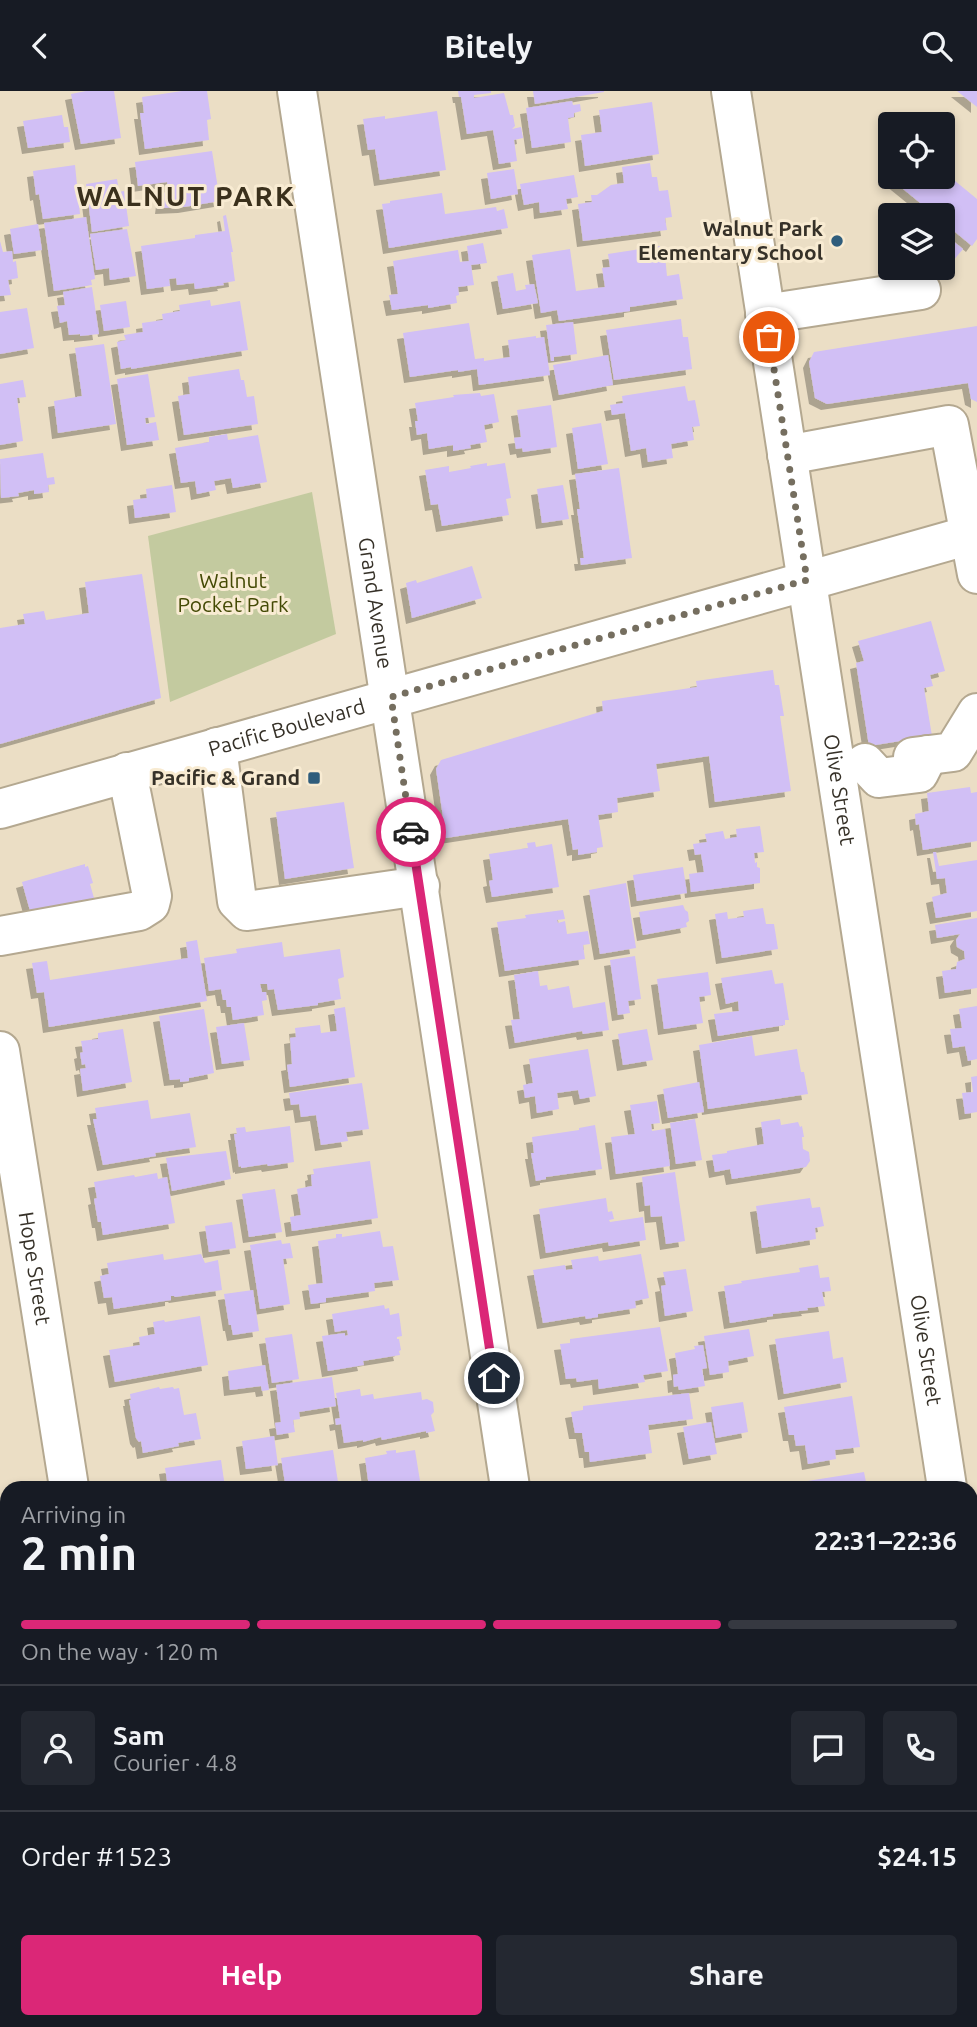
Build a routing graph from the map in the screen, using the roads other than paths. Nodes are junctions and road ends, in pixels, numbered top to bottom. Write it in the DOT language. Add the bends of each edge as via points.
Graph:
graph roads {
  1 [pos="297,91"];
  2 [pos="731,91"];
  3 [pos="921,290"];
  4 [pos="765,314"];
  5 [pos="787,454"];
  6 [pos="973,534"];
  7 [pos="977,574"];
  8 [pos="807,580"];
  9 [pos="391,697"];
  10 [pos="977,713"];
  11 [pos="217,747"];
  12 [pos="885,760"];
  13 [pos="127,772"];
  14 [pos="0,809"];
  15 [pos="420,886"];
  16 [pos="0,936"];
  17 [pos="1,1059"];
  18 [pos="68,1481"];
  19 [pos="509,1481"];
  20 [pos="946,1481"];
  1 -- 9 [label="street, Grand Avenue"];
  2 -- 4 [label="street, Olive Street"];
  3 -- 4 [label="street"];
  4 -- 5 [label="street, Olive Street"];
  5 -- 6 [label="street" via="960,424"];
  5 -- 8 [label="street, Olive Street"];
  6 -- 7 [label="street"];
  6 -- 8 [label="street, Pacific Boulevard"];
  8 -- 9 [label="street, Pacific Boulevard"];
  8 -- 12 [label="street, Olive Street"];
  9 -- 11 [label="street, Pacific Boulevard"];
  9 -- 15 [label="street, Grand Avenue"];
  10 -- 12 [label="street" via="953,751"];
  11 -- 13 [label="street, Pacific Boulevard"];
  11 -- 15 [label="street" via="237,901 247,911"];
  12 -- 20 [label="street, Olive Street"];
  13 -- 14 [label="street, Pacific Boulevard"];
  13 -- 16 [label="street" via="150,904 139,911"];
  15 -- 19 [label="street, Grand Avenue"];
  17 -- 18 [label="street, Hope Street"];
}
